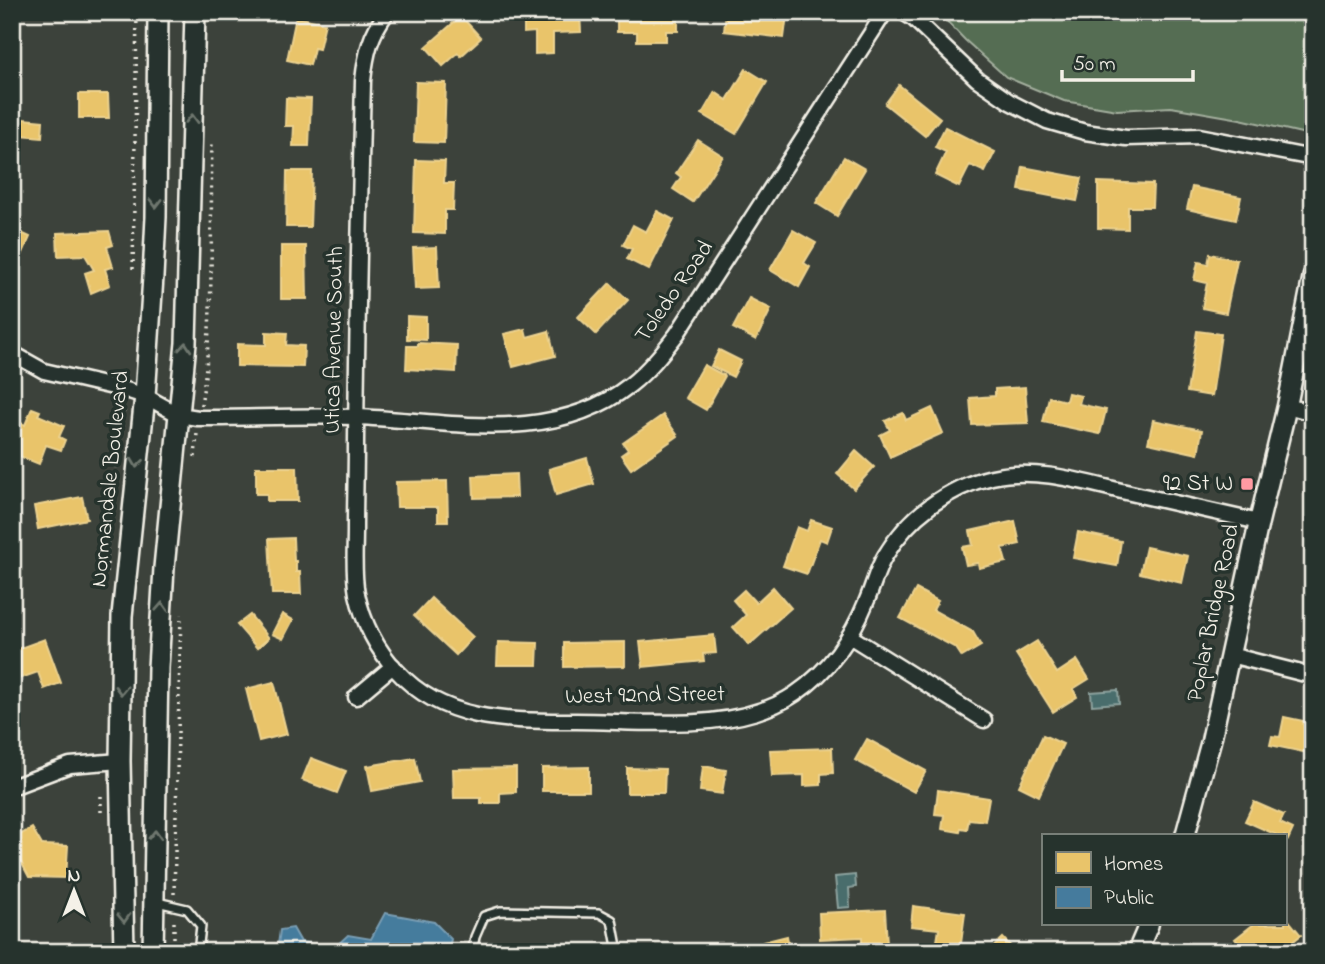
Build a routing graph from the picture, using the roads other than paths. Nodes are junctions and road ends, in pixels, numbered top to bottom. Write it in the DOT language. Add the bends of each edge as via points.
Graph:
graph roads {
  1 [pos="158,12"];
  2 [pos="195,12"];
  3 [pos="387,12"];
  4 [pos="885,12"];
  5 [pos="903,12"];
  6 [pos="1313,158"];
  7 [pos="1313,275"];
  8 [pos="12,353"];
  9 [pos="145,396"];
  10 [pos="1287,406"];
  11 [pos="1313,412"];
  12 [pos="189,416"];
  13 [pos="356,417"];
  14 [pos="1259,522"];
  15 [pos="850,637"];
  16 [pos="1230,655"];
  17 [pos="393,666"];
  18 [pos="1313,676"];
  19 [pos="356,697"];
  20 [pos="984,720"];
  21 [pos="120,761"];
  22 [pos="12,787"];
  23 [pos="1186,834"];
  24 [pos="153,901"];
  25 [pos="1148,926"];
  26 [pos="124,952"];
  27 [pos="153,952"];
  28 [pos="198,952"];
  29 [pos="472,952"];
  30 [pos="618,952"];
  31 [pos="1137,952"];
  1 -- 9 [label="main road, Normandale Boulevard, one-way" via="156,217"];
  12 -- 2 [label="main road, one-way"];
  3 -- 13 [label="street, Utica Avenue South" via="366,51 363,81"];
  4 -- 13 [label="street, Toledo Road" via="677,334 630,385 602,403 536,424"];
  5 -- 6 [label="street" via="976,79 1047,121 1126,138 1199,136"];
  7 -- 10 [label="street, Poplar Bridge Road"];
  8 -- 9 [label="street, Toledo Road" via="44,371"];
  9 -- 12 [label="street, Toledo Road"];
  9 -- 21 [label="main road, Normandale Boulevard, one-way" via="122,616"];
  10 -- 11 [label="street"];
  10 -- 14 [label="street, Poplar Bridge Road"];
  12 -- 13 [label="street, Toledo Road"];
  24 -- 12 [label="main road, one-way" via="164,568"];
  13 -- 17 [label="street, Utica Avenue South" via="356,590 364,621"];
  14 -- 15 [label="street, West 92nd Street" via="1060,477 992,477 959,488 904,529 884,558"];
  14 -- 16 [label="street, Poplar Bridge Road"];
  15 -- 17 [label="street, West 92nd Street" via="843,650 794,695 764,709 698,722 482,718 451,709 424,694"];
  15 -- 20 [label="street"];
  16 -- 18 [label="street"];
  16 -- 23 [label="street, Poplar Bridge Road"];
  17 -- 19 [label="street"];
  21 -- 22 [label="street" via="70,765"];
  21 -- 26 [label="main road, Normandale Boulevard, one-way"];
  24 -- 27 [label="main road"];
  24 -- 28 [label="lane" via="187,909 201,926"];
  25 -- 31 [label="street"];
  29 -- 30 [label="lane" via="484,916 500,911 599,913 612,920"];
}
